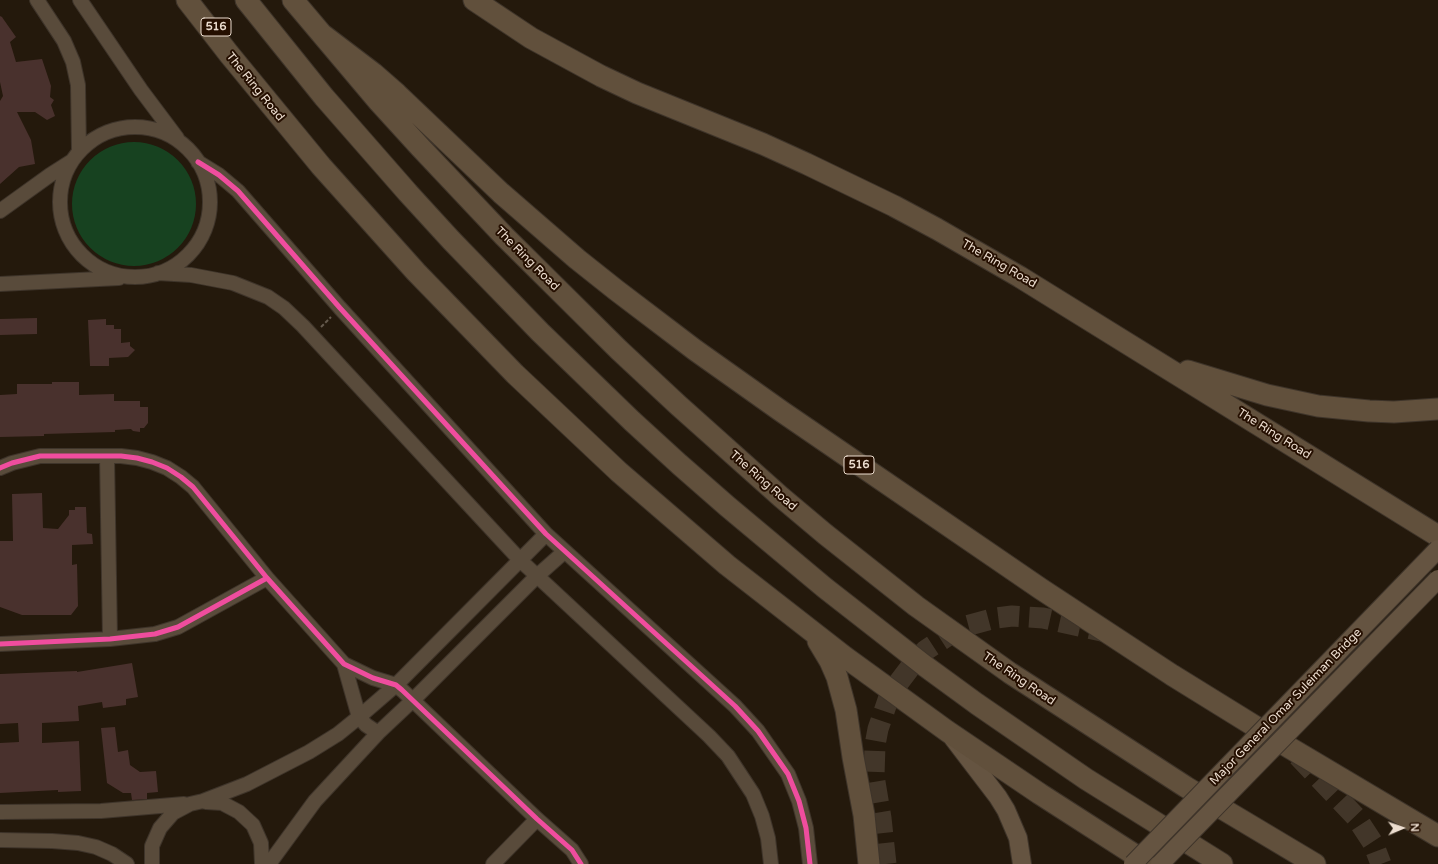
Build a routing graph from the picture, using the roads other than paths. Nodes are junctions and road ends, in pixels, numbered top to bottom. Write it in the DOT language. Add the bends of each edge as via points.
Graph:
graph roads {
  1 [pos="37,0"];
  2 [pos="80,0"];
  3 [pos="187,0"];
  4 [pos="202,0"];
  5 [pos="246,0"];
  6 [pos="293,0"];
  7 [pos="474,0"];
  8 [pos="323,35"];
  9 [pos="229,54"];
  10 [pos="181,143"];
  11 [pos="75,156"];
  12 [pos="198,162"];
  13 [pos="0,211"];
  14 [pos="158,273"];
  15 [pos="133,277"];
  16 [pos="0,284"];
  17 [pos="1158,362"];
  18 [pos="1438,409"];
  19 [pos="107,456"];
  20 [pos="0,468"];
  21 [pos="546,534"];
  22 [pos="1438,536"];
  23 [pos="1438,549"];
  24 [pos="564,552"];
  25 [pos="521,561"];
  26 [pos="537,576"];
  27 [pos="267,578"];
  28 [pos="1438,579"];
  29 [pos="812,632"];
  30 [pos="110,639"];
  31 [pos="0,644"];
  32 [pos="344,664"];
  33 [pos="396,685"];
  34 [pos="412,701"];
  35 [pos="359,717"];
  36 [pos="947,731"];
  37 [pos="378,733"];
  38 [pos="197,802"];
  39 [pos="0,812"];
  40 [pos="537,819"];
  41 [pos="1438,836"];
  42 [pos="0,840"];
  43 [pos="127,864"];
  44 [pos="152,864"];
  45 [pos="262,864"];
  46 [pos="269,864"];
  47 [pos="493,864"];
  48 [pos="581,864"];
  49 [pos="771,864"];
  50 [pos="810,864"];
  51 [pos="869,864"];
  52 [pos="1022,864"];
  53 [pos="1133,864"];
  54 [pos="1148,864"];
  55 [pos="1160,864"];
  56 [pos="1222,864"];
  57 [pos="1315,864"];
  1 -- 11 [label="street" via="64,41 73,62 78,85"];
  2 -- 10 [label="street" via="140,90"];
  3 -- 9 [label="highway, The Ring Road / 516"];
  4 -- 9 [label="highway, 516"];
  5 -- 56 [label="highway" via="324,97 451,240 586,377 691,474 825,588 977,704 1086,779"];
  6 -- 8 [label="highway, The Ring Road / 516"];
  7 -- 17 [label="highway, The Ring Road" via="531,38 601,76 801,161 918,219 1020,276"];
  8 -- 41 [label="highway, 516" via="397,94 501,193 566,249 695,350 1041,589 1290,748"];
  8 -- 57 [label="highway, The Ring Road / 516" via="420,147 561,294 678,405 825,534 916,606 1010,673 1186,787"];
  9 -- 29 [label="highway, The Ring Road / 516" via="320,166 368,220 515,374 673,519"];
  10 -- 11 [label="street" via="156,130 128,127 114,129 101,135 89,142"];
  10 -- 12 [label="street"];
  11 -- 13 [label="street"];
  11 -- 15 [label="street" via="63,182 60,204 64,226 75,246 91,262 111,273"];
  12 -- 14 [label="street" via="207,183 210,205 205,228 194,247 178,263"];
  12 -- 21 [label="street" via="238,191 340,308"];
  14 -- 15 [label="street"];
  14 -- 25 [label="street" via="233,282 268,297 284,308"];
  15 -- 16 [label="street"];
  17 -- 18 [label="highway" via="1267,395 1318,406 1381,411"];
  17 -- 22 [label="highway, The Ring Road"];
  19 -- 20 [label="street" via="40,456"];
  19 -- 27 [label="street" via="152,462 181,477 193,487"];
  19 -- 30 [label="street"];
  21 -- 24 [label="street"];
  21 -- 25 [label="street"];
  23 -- 53 [label="main road, Major General Omar Suleiman Bridge, bridge"];
  24 -- 26 [label="street"];
  24 -- 50 [label="street" via="735,706 758,731 788,774 806,828"];
  25 -- 26 [label="street"];
  25 -- 33 [label="street"];
  26 -- 34 [label="street"];
  26 -- 49 [label="street" via="728,756 753,794 759,808 768,838"];
  27 -- 30 [label="street" via="178,627 155,634"];
  27 -- 32 [label="street"];
  28 -- 55 [label="main road, Major General Omar Suleiman Bridge, bridge"];
  29 -- 36 [label="highway, The Ring Road / 516"];
  29 -- 51 [label="highway" via="830,661 842,693 864,815"];
  30 -- 31 [label="street"];
  32 -- 33 [label="street" via="373,678"];
  32 -- 35 [label="street"];
  33 -- 34 [label="street"];
  33 -- 35 [label="street"];
  34 -- 37 [label="street"];
  34 -- 40 [label="street"];
  35 -- 37 [label="street" via="366,726"];
  35 -- 38 [label="street" via="309,752 247,784"];
  36 -- 52 [label="main road" via="1006,810 1018,838"];
  36 -- 54 [label="highway, The Ring Road / 516"];
  37 -- 46 [label="street" via="314,801"];
  38 -- 39 [label="street" via="101,811"];
  38 -- 44 [label="street" via="173,813 160,828 152,846"];
  38 -- 45 [label="street" via="222,803 240,812 253,825 261,843"];
  40 -- 47 [label="street"];
  40 -- 48 [label="street" via="572,850"];
  42 -- 43 [label="street" via="78,843 96,847"];
}
